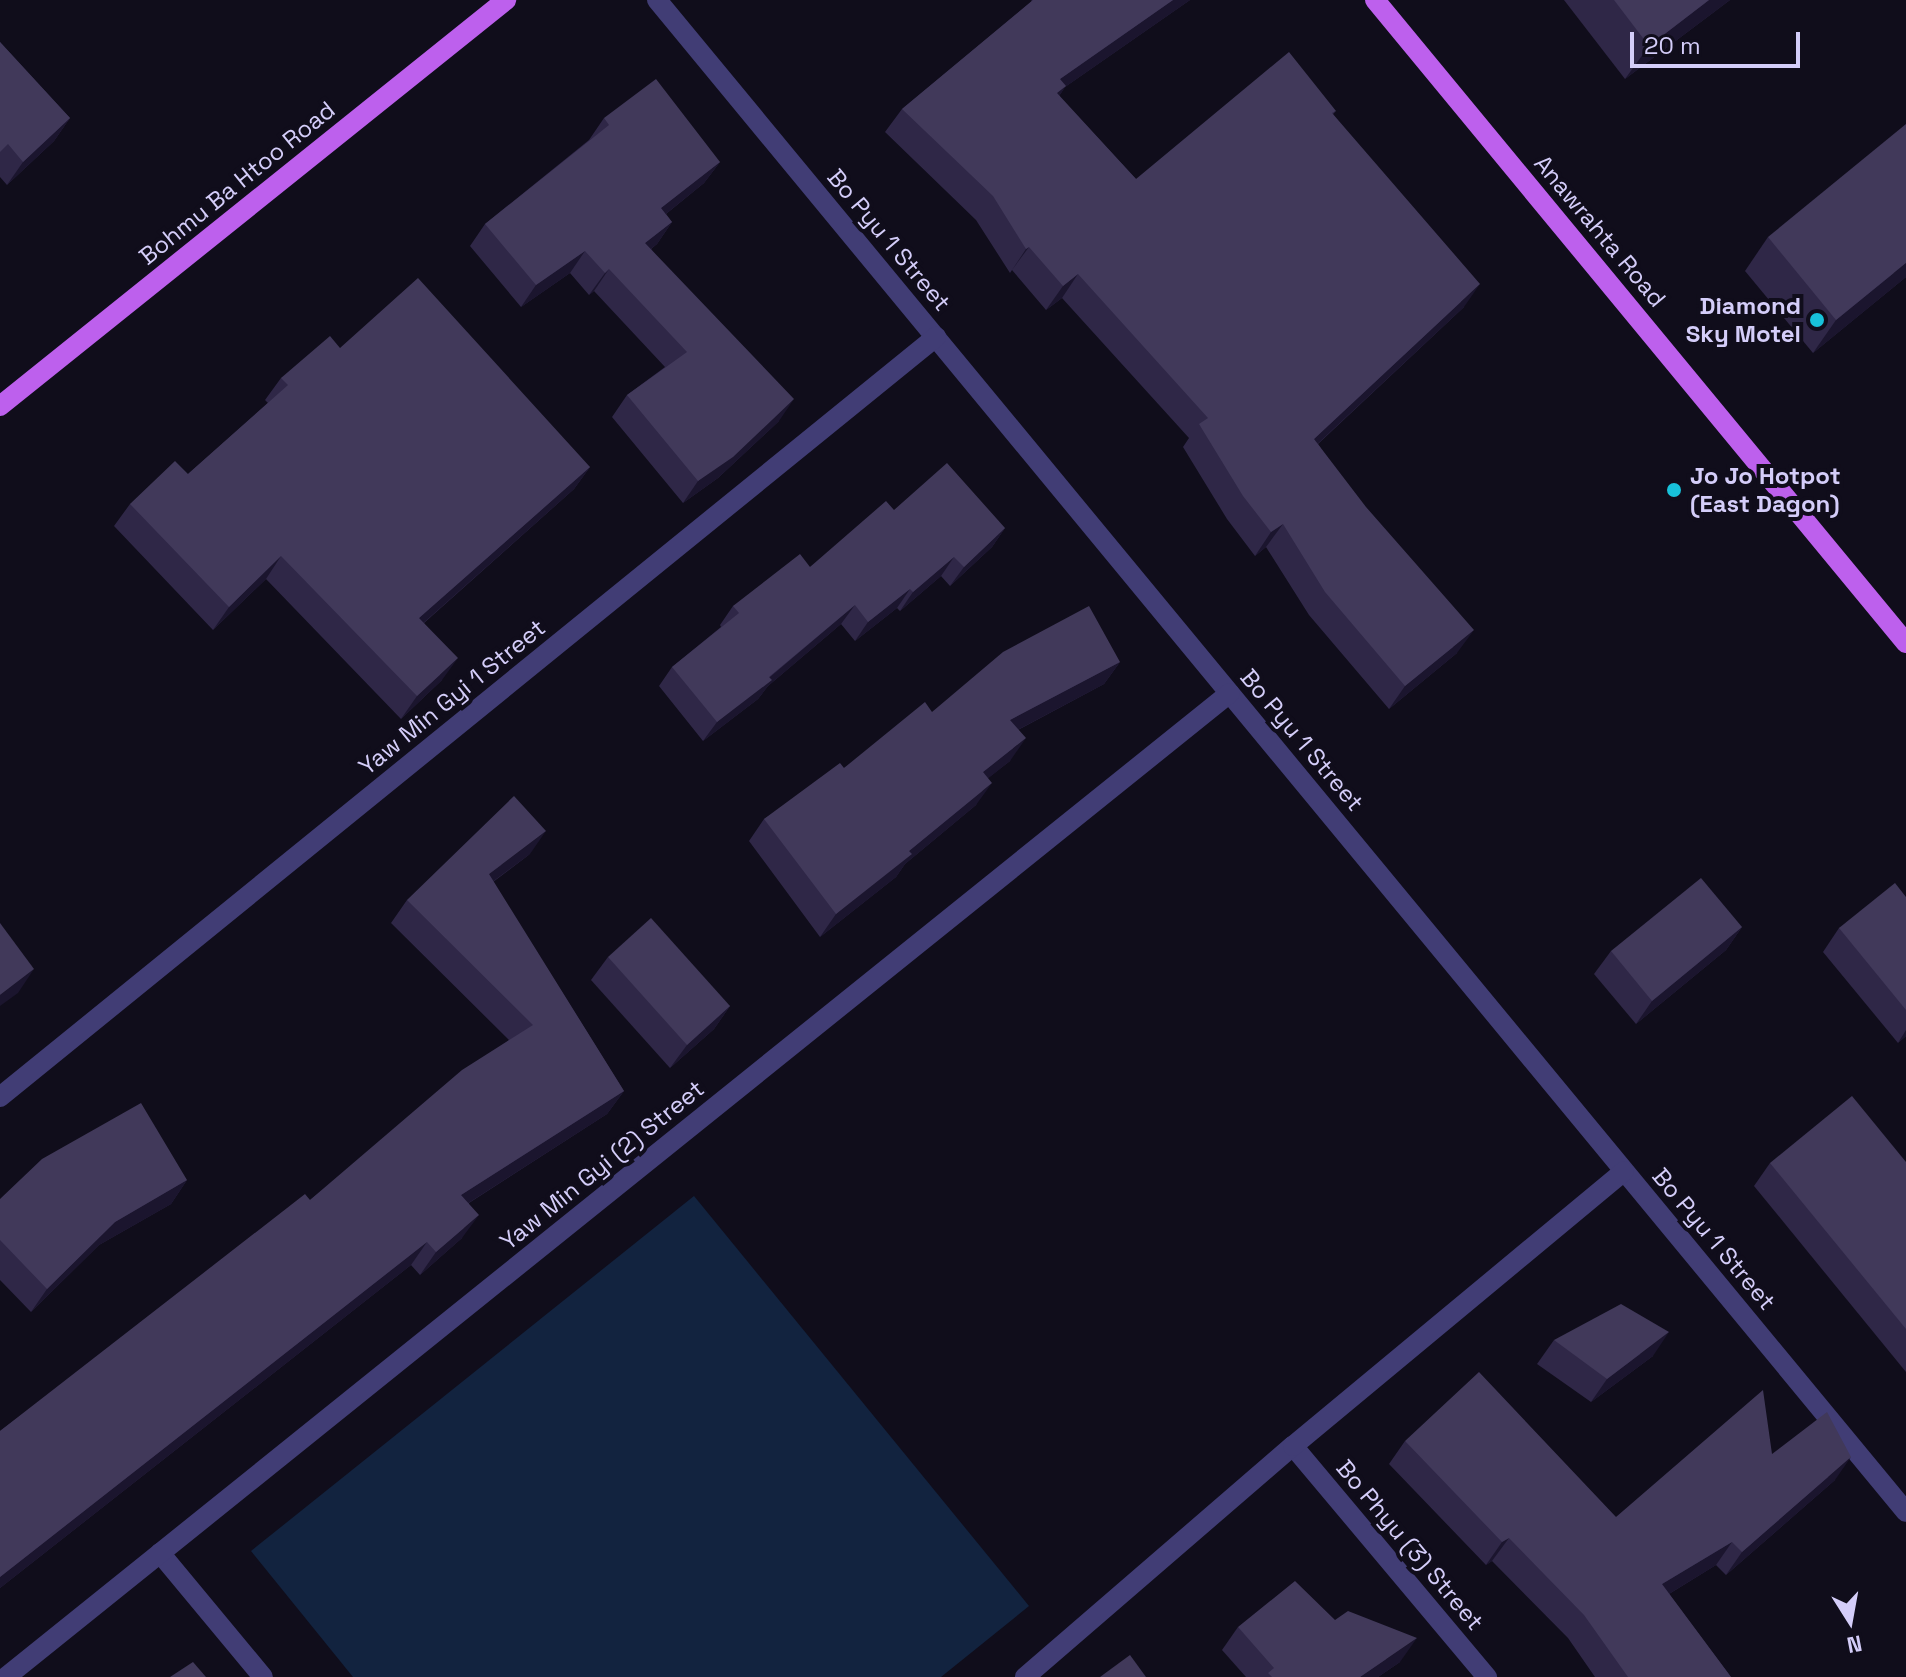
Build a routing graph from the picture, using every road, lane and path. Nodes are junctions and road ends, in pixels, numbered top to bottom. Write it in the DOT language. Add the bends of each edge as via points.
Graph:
graph roads {
  1 [pos="506,0"];
  2 [pos="657,0"];
  3 [pos="1375,0"];
  4 [pos="936,337"];
  5 [pos="0,406"];
  6 [pos="1906,643"];
  7 [pos="1230,693"];
  8 [pos="0,1097"];
  9 [pos="1624,1171"];
  10 [pos="1293,1446"];
  11 [pos="1906,1512"];
  12 [pos="160,1553"];
  13 [pos="6,1677"];
  14 [pos="263,1677"];
  15 [pos="1025,1677"];
  16 [pos="1487,1677"];
  1 -- 5 [label="main road, Bohmu Ba Htoo Road"];
  2 -- 4 [label="street, Bo Pyu 1 Street"];
  3 -- 6 [label="main road, Anawrahta Road"];
  4 -- 7 [label="street, Bo Pyu 1 Street"];
  4 -- 8 [label="street, Yaw Min Gyi 1 Street"];
  7 -- 9 [label="street, Bo Pyu 1 Street"];
  7 -- 12 [label="street, Yaw Min Gyi (2) Street"];
  9 -- 10 [label="street"];
  9 -- 11 [label="street, Bo Pyu 1 Street"];
  10 -- 15 [label="street"];
  10 -- 16 [label="street, Bo Phyu (3) Street"];
  12 -- 13 [label="street, Yaw Min Gyi (2) Street"];
  12 -- 14 [label="street"];
}
